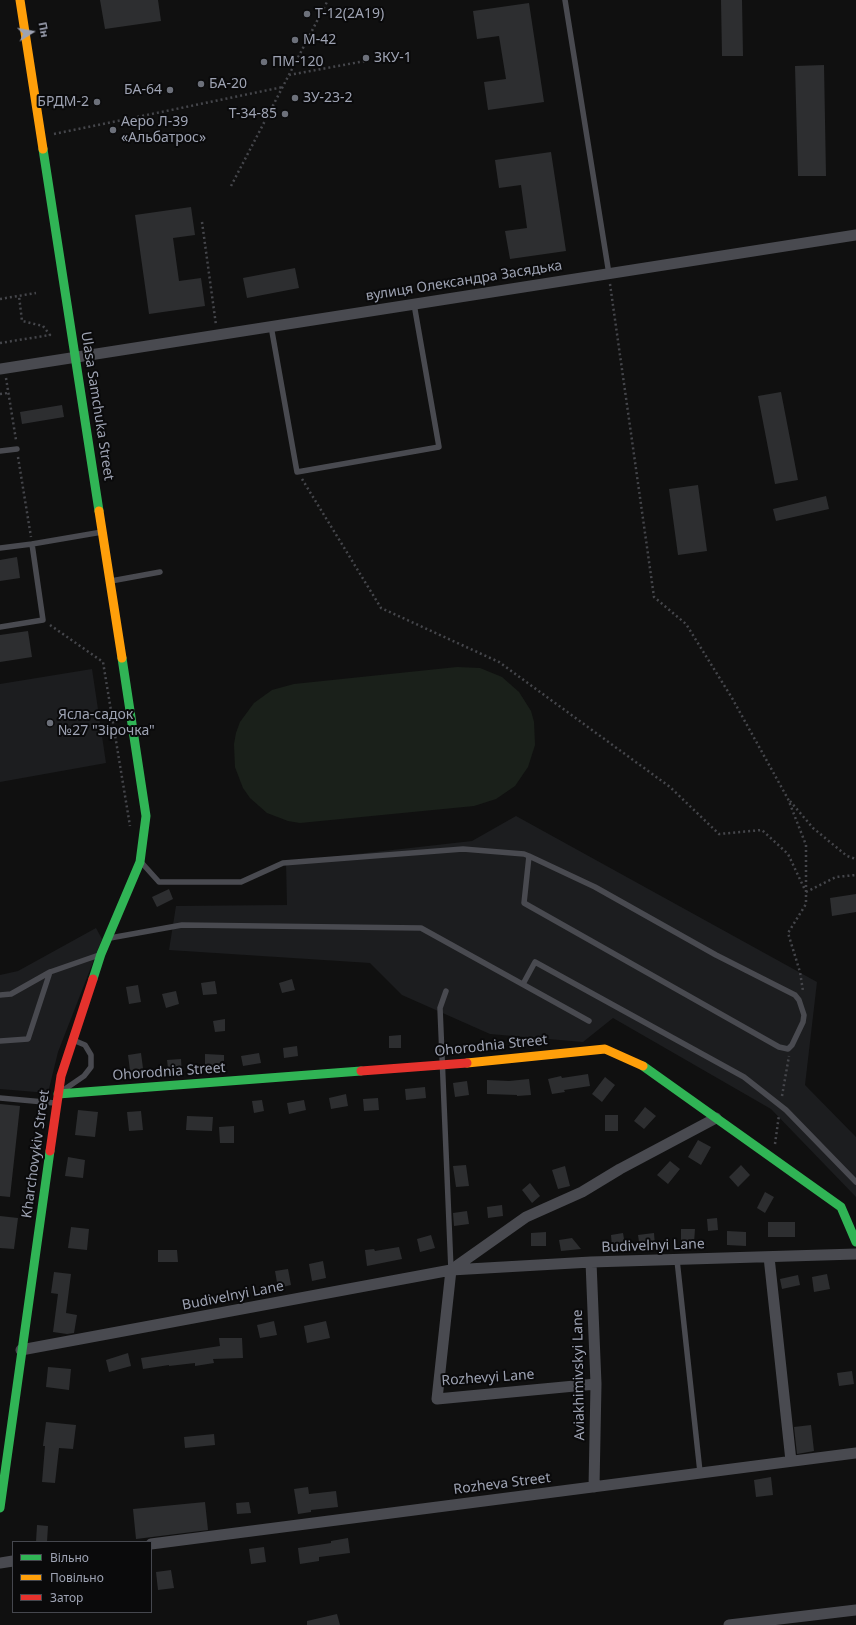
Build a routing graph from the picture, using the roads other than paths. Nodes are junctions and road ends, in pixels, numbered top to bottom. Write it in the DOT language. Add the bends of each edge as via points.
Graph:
graph roads {
  1 [pos="20,0"];
  2 [pos="566,0"];
  3 [pos="856,235"];
  4 [pos="609,274"];
  5 [pos="414,304"];
  6 [pos="272,326"];
  7 [pos="76,357"];
  8 [pos="0,369"];
  9 [pos="17,449"];
  10 [pos="0,451"];
  11 [pos="103,532"];
  12 [pos="32,544"];
  13 [pos="0,548"];
  14 [pos="160,572"];
  15 [pos="110,581"];
  16 [pos="0,627"];
  17 [pos="146,816"];
  18 [pos="529,856"];
  19 [pos="140,862"];
  20 [pos="108,938"];
  21 [pos="101,954"];
  22 [pos="50,972"];
  23 [pos="523,984"];
  24 [pos="446,991"];
  25 [pos="0,995"];
  26 [pos="589,1021"];
  27 [pos="0,1040"];
  28 [pos="73,1040"];
  29 [pos="442,1065"];
  30 [pos="0,1098"];
  31 [pos="58,1098"];
  32 [pos="716,1118"];
  33 [pos="856,1182"];
  34 [pos="856,1242"];
  35 [pos="856,1254"];
  36 [pos="769,1257"];
  37 [pos="677,1260"];
  38 [pos="591,1262"];
  39 [pos="451,1270"];
  40 [pos="21,1350"];
  41 [pos="596,1384"];
  42 [pos="856,1453"];
  43 [pos="791,1460"];
  44 [pos="700,1472"];
  45 [pos="594,1487"];
  46 [pos="0,1508"];
  47 [pos="152,1544"];
  48 [pos="12,1561"];
  49 [pos="0,1563"];
  50 [pos="856,1610"];
  51 [pos="729,1625"];
  1 -- 7 [label="street, Ulasa Samchuka Street"];
  2 -- 4 [label="lane"];
  3 -- 4 [label="street, вулиця Олександра Засядька"];
  4 -- 5 [label="street, вулиця Олександра Засядька"];
  5 -- 6 [label="street, вулиця Олександра Засядька"];
  5 -- 6 [label="lane" via="439,447 297,472"];
  6 -- 7 [label="street, вулиця Олександра Засядька"];
  7 -- 8 [label="street, вулиця Олександра Засядька"];
  7 -- 11 [label="street, Ulasa Samchuka Street"];
  9 -- 10 [label="lane"];
  11 -- 12 [label="lane"];
  11 -- 15 [label="street, Ulasa Samchuka Street"];
  12 -- 13 [label="lane"];
  12 -- 16 [label="lane" via="43,620"];
  14 -- 15 [label="lane"];
  15 -- 17 [label="street, Ulasa Samchuka Street"];
  17 -- 19 [label="street, Kharchovykiv Street"];
  18 -- 18 [label="lane" via="524,903 779,1047 791,1048 804,1015 795,995 716,955 595,887"];
  18 -- 19 [label="lane" via="463,849 372,856 283,864 241,882 185,883 159,882"];
  19 -- 20 [label="street, Kharchovykiv Street"];
  20 -- 21 [label="street, Kharchovykiv Street"];
  20 -- 23 [label="lane" via="182,925 421,928"];
  21 -- 22 [label="lane"];
  21 -- 28 [label="street, Kharchovykiv Street"];
  22 -- 25 [label="lane" via="11,994"];
  22 -- 27 [label="lane" via="28,1039"];
  23 -- 26 [label="lane"];
  23 -- 33 [label="lane" via="535,962 744,1077 786,1110"];
  24 -- 29 [label="lane" via="440,1008"];
  28 -- 31 [label="street, Kharchovykiv Street" via="61,1076"];
  28 -- 31 [label="lane" via="85,1045 91,1055 91,1067"];
  29 -- 31 [label="street, Ohorodnia Street"];
  29 -- 32 [label="street, Ohorodnia Street" via="605,1049 638,1063"];
  29 -- 39 [label="lane"];
  30 -- 31 [label="lane"];
  31 -- 40 [label="street, Kharchovykiv Street"];
  32 -- 34 [label="street, Ohorodnia Street" via="841,1207"];
  32 -- 39 [label="street, Budivelnyi Lane" via="582,1192 526,1217"];
  35 -- 36 [label="street, Budivelnyi Lane"];
  36 -- 37 [label="street, Budivelnyi Lane"];
  36 -- 43 [label="street"];
  37 -- 38 [label="street, Budivelnyi Lane"];
  37 -- 44 [label="lane"];
  38 -- 39 [label="street, Budivelnyi Lane"];
  38 -- 41 [label="street, Aviakhimivskyi Lane"];
  39 -- 40 [label="street, Budivelnyi Lane"];
  39 -- 41 [label="street, Rozhevyi Lane" via="437,1399"];
  40 -- 46 [label="street, Kharchovykiv Street"];
  41 -- 45 [label="street, Aviakhimivskyi Lane"];
  42 -- 43 [label="street, Rozheva Street"];
  43 -- 44 [label="street, Rozheva Street"];
  44 -- 45 [label="street, Rozheva Street"];
  45 -- 47 [label="street, Rozheva Street"];
  48 -- 49 [label="street"];
  50 -- 51 [label="street"];
}
